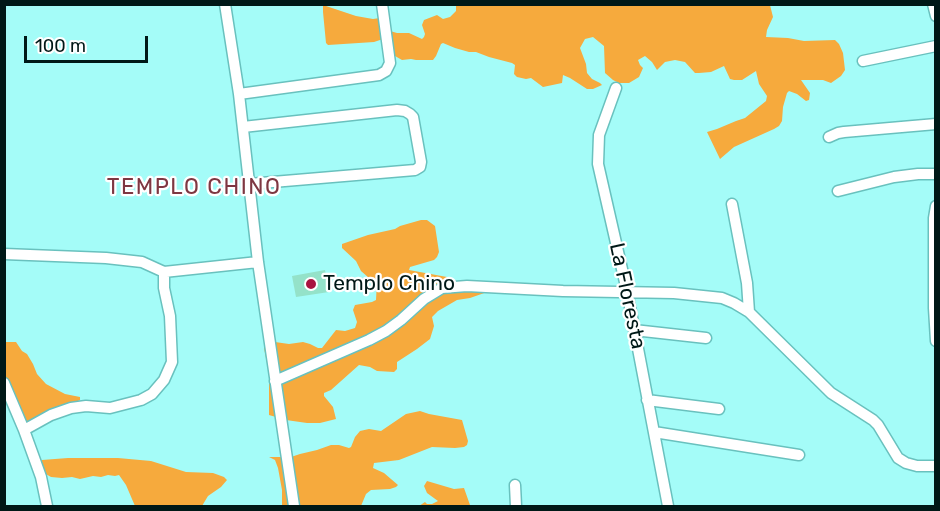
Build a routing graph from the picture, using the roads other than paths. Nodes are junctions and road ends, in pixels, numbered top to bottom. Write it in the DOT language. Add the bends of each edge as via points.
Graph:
graph roads {
  1 [pos="225,4"];
  2 [pos="382,4"];
  3 [pos="933,4"];
  4 [pos="936,16"];
  5 [pos="936,46"];
  6 [pos="863,61"];
  7 [pos="616,88"];
  8 [pos="239,94"];
  9 [pos="936,124"];
  10 [pos="243,127"];
  11 [pos="829,137"];
  12 [pos="936,174"];
  13 [pos="249,183"];
  14 [pos="838,191"];
  15 [pos="732,204"];
  16 [pos="936,206"];
  17 [pos="4,254"];
  18 [pos="258,262"];
  19 [pos="164,272"];
  20 [pos="627,291"];
  21 [pos="935,308"];
  22 [pos="749,312"];
  23 [pos="634,330"];
  24 [pos="706,338"];
  25 [pos="936,341"];
  26 [pos="275,381"];
  27 [pos="4,383"];
  28 [pos="647,400"];
  29 [pos="719,409"];
  30 [pos="24,430"];
  31 [pos="654,432"];
  32 [pos="799,455"];
  33 [pos="936,466"];
  34 [pos="515,485"];
  35 [pos="47,507"];
  36 [pos="294,507"];
  37 [pos="516,507"];
  38 [pos="668,507"];
  1 -- 8 [label="street"];
  2 -- 8 [label="street" via="390,63 386,71"];
  3 -- 4 [label="street"];
  5 -- 6 [label="street"];
  7 -- 20 [label="street, La Floresta" via="599,135 598,164"];
  8 -- 10 [label="street"];
  9 -- 11 [label="street" via="844,132"];
  10 -- 13 [label="street"];
  10 -- 13 [label="street" via="405,111 413,117 421,162 415,170"];
  12 -- 14 [label="street" via="894,177"];
  13 -- 18 [label="street"];
  15 -- 22 [label="street"];
  16 -- 21 [label="street"];
  17 -- 19 [label="street" via="142,262"];
  18 -- 19 [label="street"];
  18 -- 26 [label="street"];
  19 -- 30 [label="street" via="172,362 152,394 110,408 70,408"];
  20 -- 22 [label="street" via="722,298"];
  20 -- 23 [label="street, La Floresta"];
  20 -- 26 [label="street" via="442,288 424,298 386,331"];
  21 -- 25 [label="street"];
  22 -- 33 [label="street" via="831,393 873,420 898,458 917,466"];
  23 -- 24 [label="street"];
  23 -- 28 [label="street, La Floresta"];
  26 -- 36 [label="street"];
  27 -- 30 [label="street"];
  28 -- 29 [label="street"];
  28 -- 31 [label="street, La Floresta"];
  30 -- 35 [label="street"];
  31 -- 32 [label="street"];
  31 -- 38 [label="street, La Floresta"];
  34 -- 37 [label="street"];
}
